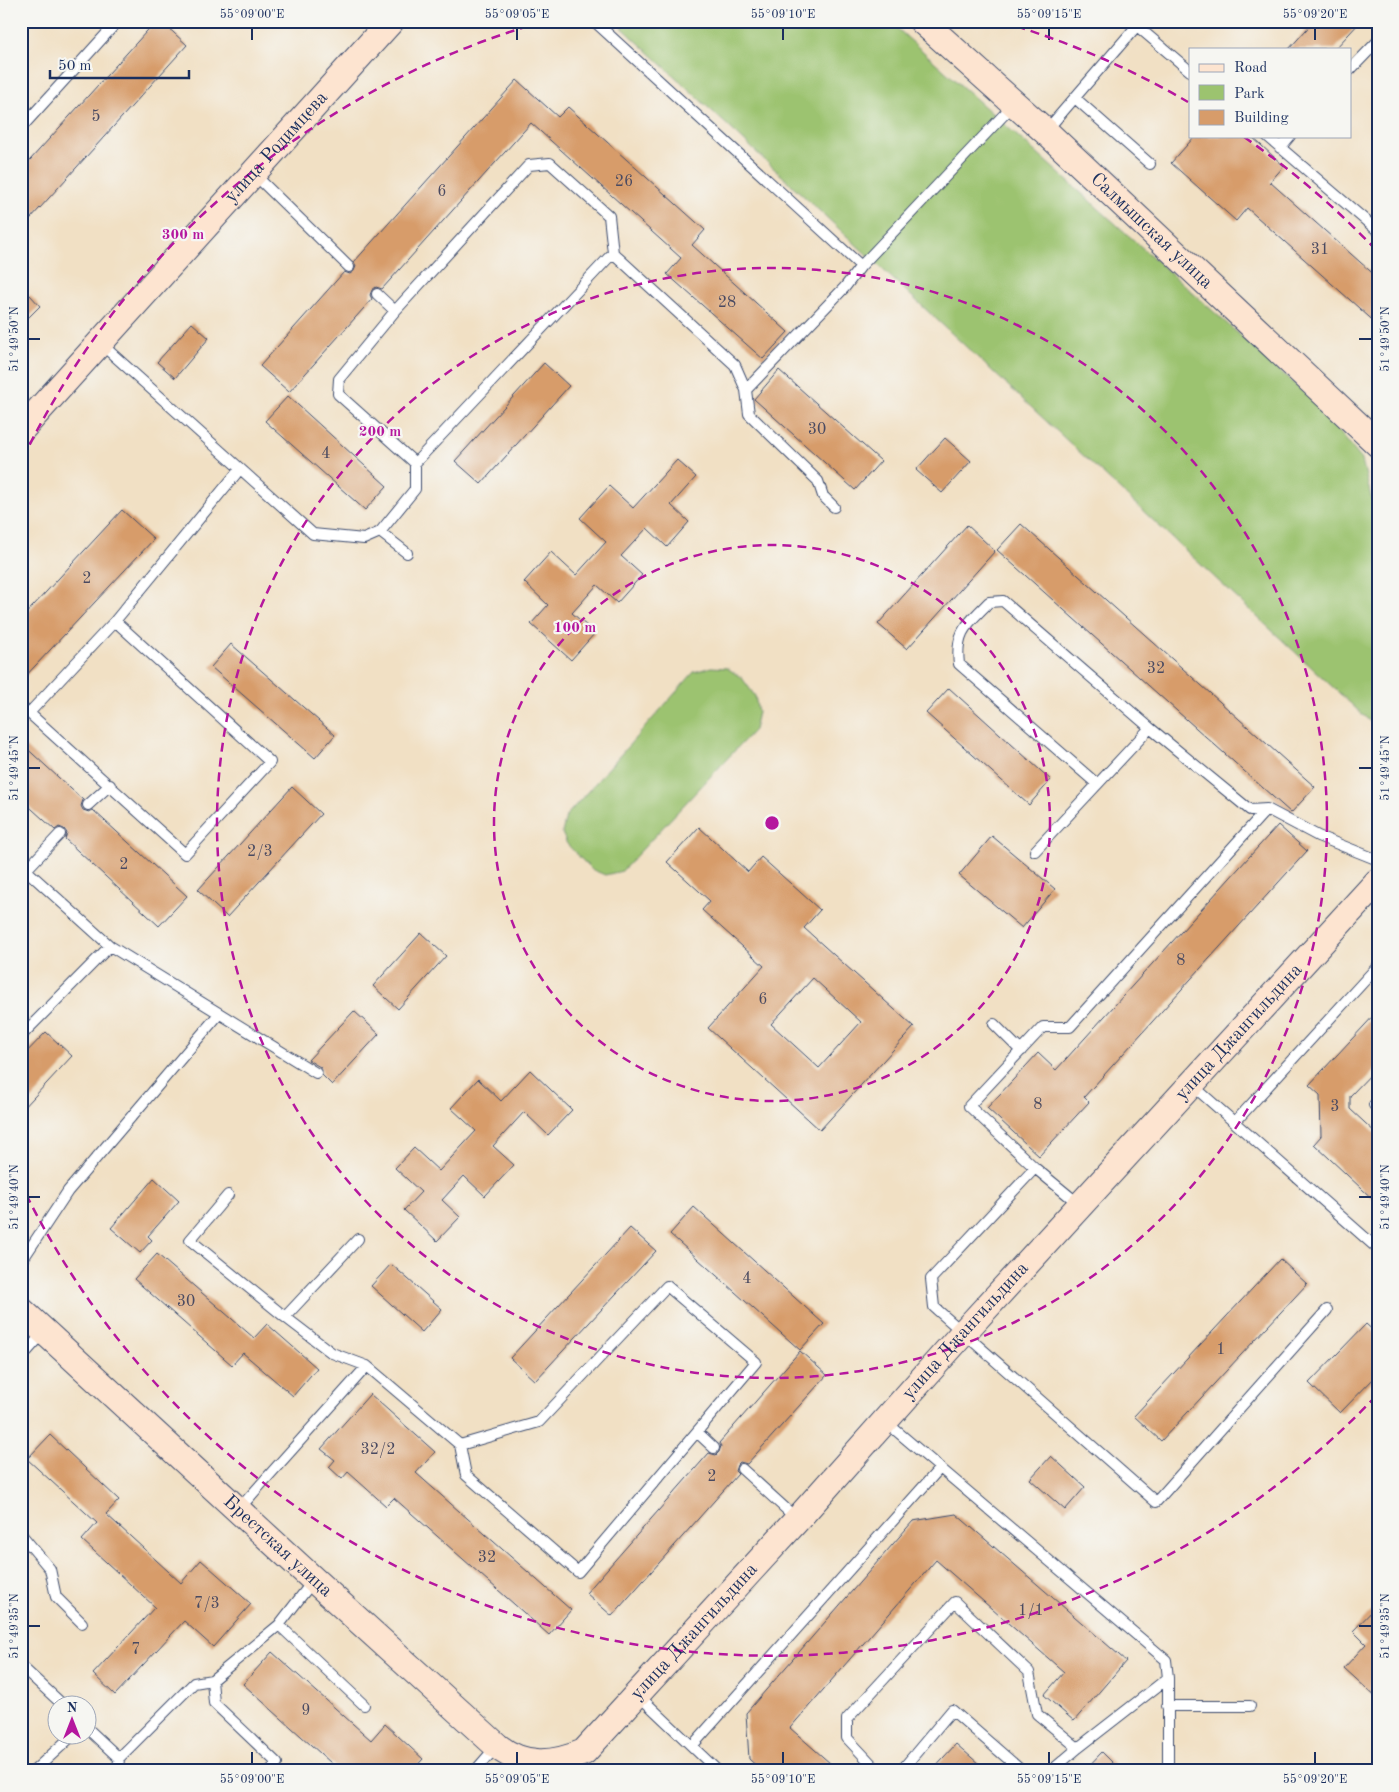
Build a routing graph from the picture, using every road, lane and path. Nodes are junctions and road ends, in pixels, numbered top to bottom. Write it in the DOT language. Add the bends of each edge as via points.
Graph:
graph roads {
  1 [pos="118,21"];
  2 [pos="391,21"];
  3 [pos="594,21"];
  4 [pos="922,21"];
  5 [pos="1139,23"];
  6 [pos="1378,40"];
  7 [pos="1352,68"];
  8 [pos="1189,70"];
  9 [pos="1075,98"];
  10 [pos="1014,104"];
  11 [pos="21,128"];
  12 [pos="1045,132"];
  13 [pos="1269,138"];
  14 [pos="1288,138"];
  15 [pos="1280,148"];
  16 [pos="1150,164"];
  17 [pos="253,173"];
  18 [pos="1378,232"];
  19 [pos="613,253"];
  20 [pos="861,266"];
  21 [pos="349,267"];
  22 [pos="377,294"];
  23 [pos="395,311"];
  24 [pos="99,343"];
  25 [pos="746,390"];
  26 [pos="21,430"];
  27 [pos="1378,444"];
  28 [pos="415,463"];
  29 [pos="240,469"];
  30 [pos="834,507"];
  31 [pos="380,532"];
  32 [pos="407,553"];
  33 [pos="115,621"];
  34 [pos="1150,728"];
  35 [pos="1097,784"];
  36 [pos="110,785"];
  37 [pos="88,805"];
  38 [pos="1267,809"];
  39 [pos="60,834"];
  40 [pos="1036,851"];
  41 [pos="1378,860"];
  42 [pos="24,867"];
  43 [pos="1378,881"];
  44 [pos="110,946"];
  45 [pos="1378,966"];
  46 [pos="219,1014"];
  47 [pos="994,1024"];
  48 [pos="21,1036"];
  49 [pos="1021,1050"];
  50 [pos="316,1073"];
  51 [pos="1191,1084"];
  52 [pos="1378,1101"];
  53 [pos="1378,1108"];
  54 [pos="1235,1122"];
  55 [pos="1035,1168"];
  56 [pos="228,1195"];
  57 [pos="1081,1205"];
  58 [pos="358,1239"];
  59 [pos="1378,1249"];
  60 [pos="21,1262"];
  61 [pos="21,1310"];
  62 [pos="1327,1310"];
  63 [pos="285,1317"];
  64 [pos="45,1332"];
  65 [pos="963,1334"];
  66 [pos="21,1358"];
  67 [pos="367,1366"];
  68 [pos="885,1421"];
  69 [pos="698,1433"];
  70 [pos="460,1445"];
  71 [pos="714,1448"];
  72 [pos="940,1468"];
  73 [pos="742,1469"];
  74 [pos="238,1510"];
  75 [pos="797,1520"];
  76 [pos="21,1534"];
  77 [pos="314,1580"];
  78 [pos="82,1622"];
  79 [pos="279,1625"];
  80 [pos="21,1666"];
  81 [pos="1168,1678"];
  82 [pos="212,1680"];
  83 [pos="51,1694"];
  84 [pos="637,1694"];
  85 [pos="364,1705"];
  86 [pos="1167,1706"];
  87 [pos="1250,1706"];
  88 [pos="98,1739"];
  89 [pos="63,1744"];
  90 [pos="692,1746"];
  91 [pos="1078,1748"];
  92 [pos="506,1757"];
  93 [pos="118,1758"];
  94 [pos="581,1761"];
  95 [pos="545,1762"];
  96 [pos="34,1771"];
  97 [pos="118,1771"];
  98 [pos="270,1771"];
  99 [pos="475,1771"];
  100 [pos="718,1771"];
  101 [pos="878,1771"];
  102 [pos="904,1771"];
  103 [pos="1022,1771"];
  104 [pos="1051,1771"];
  105 [pos="1168,1771"];
  1 -- 11 [label="lane"];
  2 -- 17 [label="main road, улица Родимцева"];
  3 -- 20 [label="lane"];
  4 -- 10 [label="main road, Салмышская улица"];
  5 -- 8 [label="lane"];
  5 -- 9 [label="lane"];
  6 -- 7 [label="lane"];
  9 -- 12 [label="lane"];
  9 -- 16 [label="lane"];
  10 -- 12 [label="main road, Салмышская улица"];
  10 -- 20 [label="lane"];
  12 -- 27 [label="main road, Салмышская улица"];
  13 -- 15 [label="lane"];
  14 -- 15 [label="lane"];
  15 -- 18 [label="lane"];
  17 -- 21 [label="lane"];
  17 -- 24 [label="main road, улица Родимцева"];
  19 -- 23 [label="lane" via="609,216 550,163 529,166"];
  19 -- 25 [label="lane" via="735,365"];
  19 -- 28 [label="lane"];
  20 -- 25 [label="lane" via="845,287"];
  22 -- 23 [label="lane"];
  23 -- 28 [label="lane" via="339,379 338,394"];
  24 -- 26 [label="main road, улица Родимцева"];
  24 -- 29 [label="lane"];
  25 -- 30 [label="lane" via="749,414 818,481 823,496"];
  28 -- 31 [label="lane" via="415,489"];
  29 -- 31 [label="lane" via="313,534 364,538"];
  29 -- 33 [label="lane"];
  31 -- 32 [label="lane"];
  33 -- 36 [label="lane" via="29,713"];
  33 -- 36 [label="lane" via="270,762 186,854"];
  34 -- 35 [label="lane"];
  34 -- 35 [label="lane" via="1003,601 989,602 962,630 957,650 959,664"];
  34 -- 38 [label="lane" via="1250,810"];
  35 -- 40 [label="lane"];
  36 -- 37 [label="lane"];
  38 -- 41 [label="lane" via="1318,836"];
  38 -- 49 [label="lane" via="1070,1027 1042,1027"];
  39 -- 42 [label="lane"];
  42 -- 44 [label="lane"];
  43 -- 51 [label="main road, улица Джангильдина"];
  44 -- 46 [label="lane"];
  44 -- 48 [label="lane"];
  45 -- 54 [label="lane"];
  46 -- 50 [label="lane"];
  46 -- 60 [label="lane" via="68,1191"];
  47 -- 49 [label="lane"];
  49 -- 55 [label="lane" via="968,1106"];
  51 -- 54 [label="lane"];
  51 -- 57 [label="main road, улица Джангильдина"];
  52 -- 53 [label="lane" via="1374,1105"];
  54 -- 59 [label="lane"];
  55 -- 57 [label="lane"];
  55 -- 65 [label="lane" via="931,1279 934,1307"];
  56 -- 63 [label="lane" via="190,1240"];
  57 -- 65 [label="main road, улица Джангильдина"];
  58 -- 63 [label="lane"];
  61 -- 64 [label="main road, Брестская улица"];
  62 -- 65 [label="lane" via="1156,1502"];
  63 -- 67 [label="lane" via="332,1353"];
  64 -- 66 [label="lane"];
  64 -- 74 [label="main road, Брестская улица"];
  65 -- 68 [label="main road, улица Джангильдина"];
  67 -- 70 [label="lane"];
  67 -- 74 [label="lane"];
  68 -- 72 [label="lane"];
  68 -- 75 [label="main road, улица Джангильдина"];
  69 -- 70 [label="lane" via="578,1572 466,1475"];
  69 -- 70 [label="lane" via="756,1362 667,1286 538,1422"];
  69 -- 71 [label="lane"];
  72 -- 81 [label="lane" via="1166,1660"];
  72 -- 90 [label="lane"];
  73 -- 75 [label="lane"];
  74 -- 77 [label="main road, Брестская улица"];
  75 -- 84 [label="main road, улица Джангильдина"];
  76 -- 78 [label="lane" via="50,1569 56,1598"];
  77 -- 79 [label="lane"];
  77 -- 92 [label="main road, Брестская улица"];
  79 -- 82 [label="lane"];
  79 -- 85 [label="lane"];
  80 -- 83 [label="lane"];
  81 -- 86 [label="lane"];
  81 -- 91 [label="lane"];
  82 -- 93 [label="lane" via="194,1683"];
  82 -- 98 [label="lane" via="214,1703 277,1763"];
  84 -- 90 [label="lane"];
  84 -- 94 [label="main road, улица Джангильдина"];
  86 -- 87 [label="lane"];
  86 -- 105 [label="lane"];
  88 -- 93 [label="lane"];
  89 -- 96 [label="lane"];
  90 -- 100 [label="lane"];
  91 -- 101 [label="lane" via="1037,1714 1029,1672 955,1602 847,1718 847,1738"];
  91 -- 104 [label="lane"];
  92 -- 95 [label="main road, Брестская улица"];
  92 -- 99 [label="lane"];
  93 -- 97 [label="lane"];
  94 -- 95 [label="main road, улица Джангильдина"];
  102 -- 103 [label="lane" via="952,1710"];
}
